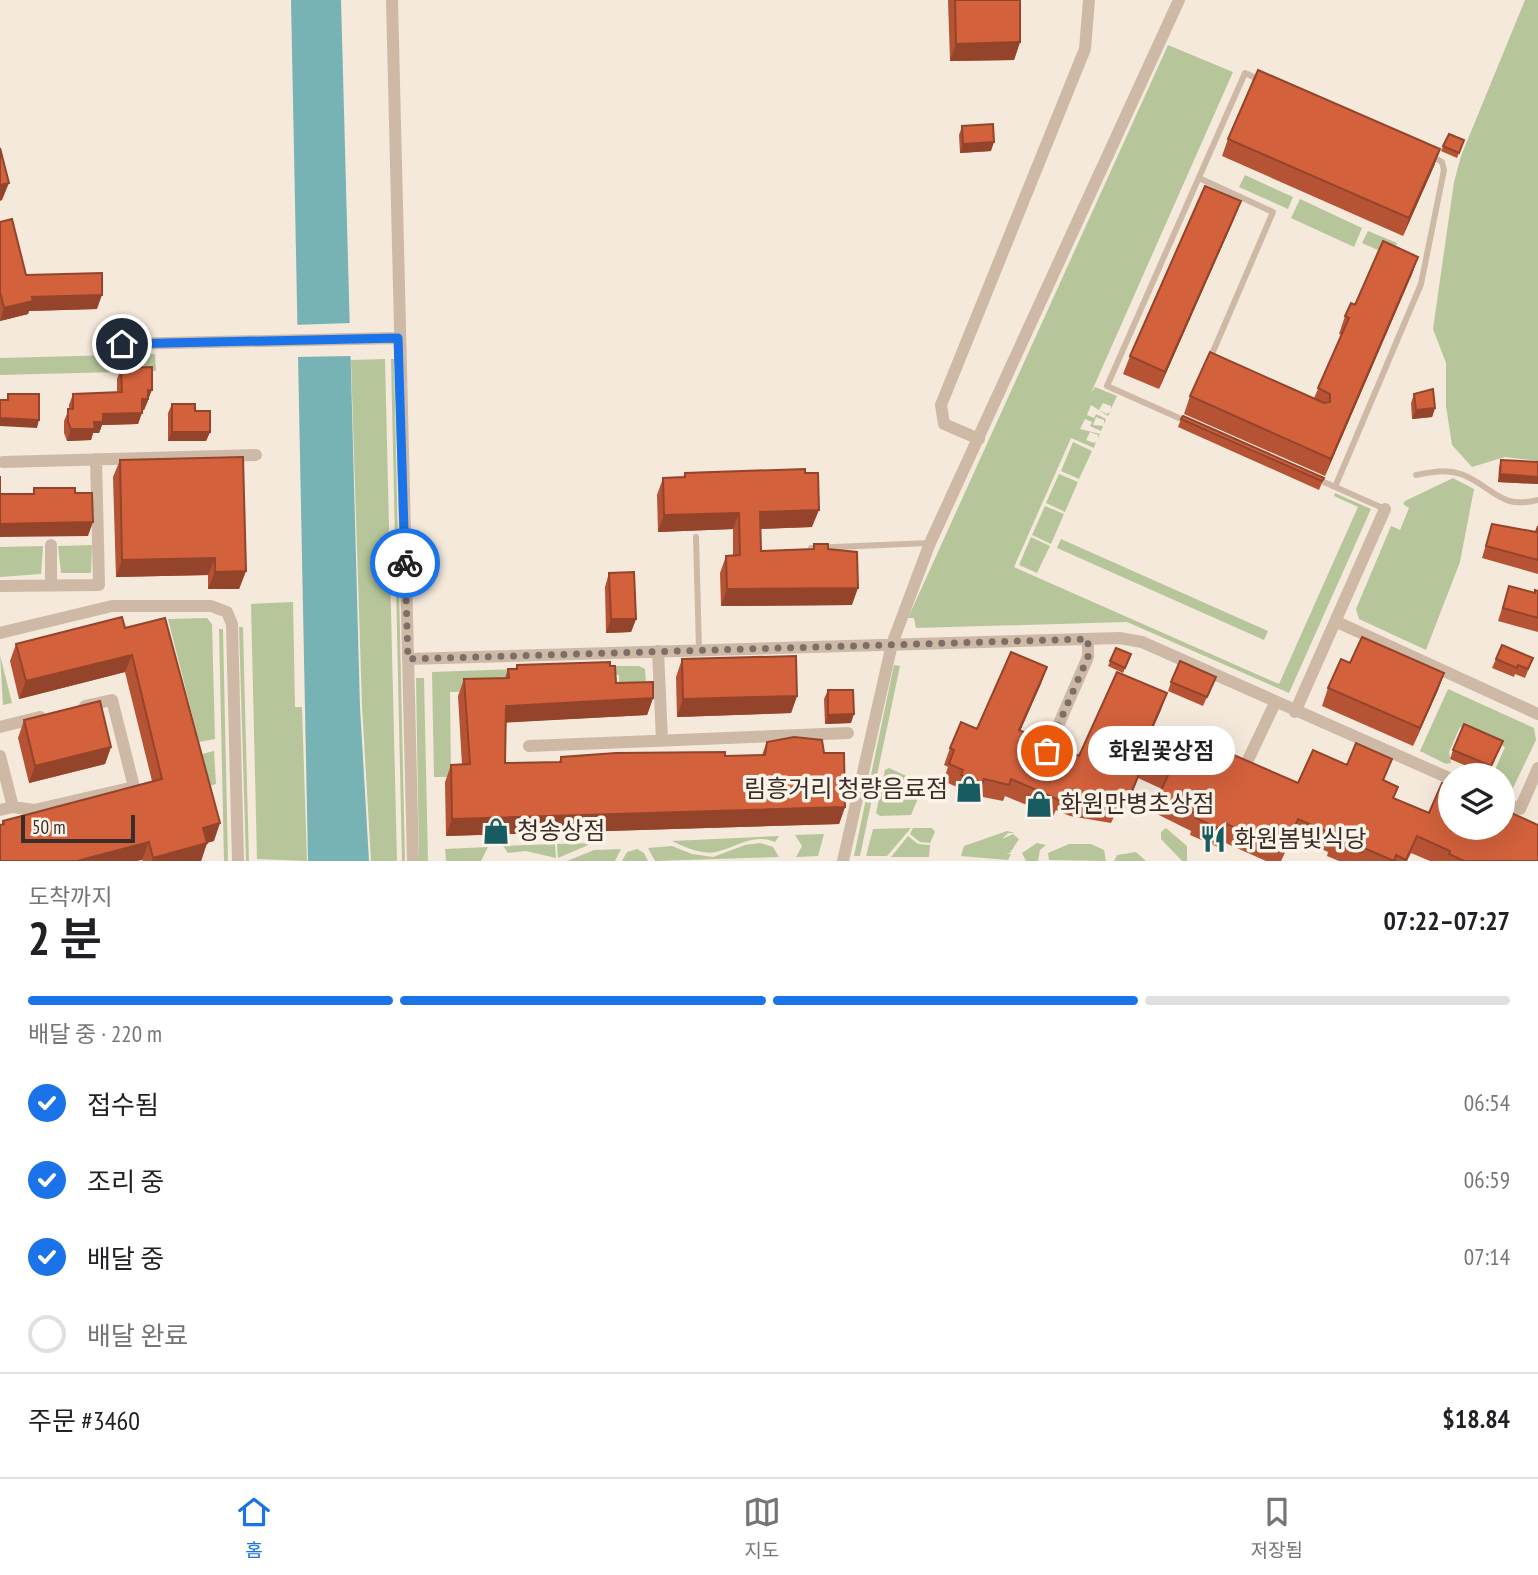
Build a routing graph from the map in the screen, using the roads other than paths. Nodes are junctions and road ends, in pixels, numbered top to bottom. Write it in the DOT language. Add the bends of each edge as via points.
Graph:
graph roads {
  1 [pos="392,0"];
  2 [pos="1088,0"];
  3 [pos="1179,0"];
  4 [pos="1270,84"];
  5 [pos="1420,151"];
  6 [pos="1199,178"];
  7 [pos="398,338"];
  8 [pos="122,344"];
  9 [pos="1220,371"];
  10 [pos="1196,425"];
  11 [pos="979,439"];
  12 [pos="256,455"];
  13 [pos="96,459"];
  14 [pos="2,461"];
  15 [pos="1416,475"];
  16 [pos="1310,476"];
  17 [pos="1335,487"];
  18 [pos="1538,500"];
  19 [pos="1385,509"];
  20 [pos="696,537"];
  21 [pos="930,543"];
  22 [pos="51,545"];
  23 [pos="811,548"];
  24 [pos="51,585"];
  25 [pos="0,586"];
  26 [pos="1337,622"];
  27 [pos="0,634"];
  28 [pos="1088,639"];
  29 [pos="892,643"];
  30 [pos="699,650"];
  31 [pos="658,651"];
  32 [pos="408,659"];
  33 [pos="1275,703"];
  34 [pos="75,709"];
  35 [pos="1295,712"];
  36 [pos="1538,714"];
  37 [pos="50,715"];
  38 [pos="0,727"];
  39 [pos="848,733"];
  40 [pos="662,741"];
  41 [pos="529,746"];
  42 [pos="1047,751"];
  43 [pos="0,756"];
  44 [pos="1248,760"];
  45 [pos="1538,768"];
  46 [pos="1438,773"];
  47 [pos="1515,807"];
  48 [pos="6,808"];
  49 [pos="238,861"];
  50 [pos="413,861"];
  51 [pos="844,861"];
  1 -- 7 [label="street"];
  2 -- 11 [label="street" via="1085,50 941,405 944,424"];
  3 -- 11 [label="street"];
  4 -- 6 [label="lane" via="1245,73"];
  5 -- 17 [label="lane" via="1442,162 1444,170 1421,284"];
  6 -- 9 [label="lane" via="1273,212 1207,365"];
  6 -- 10 [label="lane" via="1107,386"];
  7 -- 8 [label="street"];
  7 -- 32 [label="street"];
  11 -- 21 [label="street"];
  12 -- 13 [label="street"];
  13 -- 14 [label="street"];
  13 -- 24 [label="street" via="99,585"];
  15 -- 18 [label="lane" via="1458,473 1511,503"];
  16 -- 17 [label="lane"];
  17 -- 19 [label="lane"];
  19 -- 26 [label="street"];
  20 -- 30 [label="lane"];
  21 -- 23 [label="lane"];
  21 -- 29 [label="street"];
  22 -- 24 [label="street"];
  24 -- 25 [label="street"];
  26 -- 35 [label="street"];
  26 -- 36 [label="street"];
  27 -- 49 [label="street" via="112,606 211,606 227,612 232,624"];
  28 -- 29 [label="street"];
  28 -- 33 [label="street" via="1142,642"];
  28 -- 42 [label="street" via="1088,657"];
  29 -- 30 [label="street"];
  29 -- 51 [label="street"];
  30 -- 31 [label="street"];
  31 -- 32 [label="street"];
  31 -- 40 [label="street"];
  32 -- 50 [label="street"];
  33 -- 35 [label="street"];
  33 -- 44 [label="street"];
  34 -- 48 [label="street" via="112,700 134,787 34,810"];
  35 -- 46 [label="street"];
  37 -- 38 [label="street"];
  39 -- 40 [label="street"];
  40 -- 41 [label="street"];
  43 -- 48 [label="street"];
  45 -- 47 [label="street" via="1520,809"];
}
